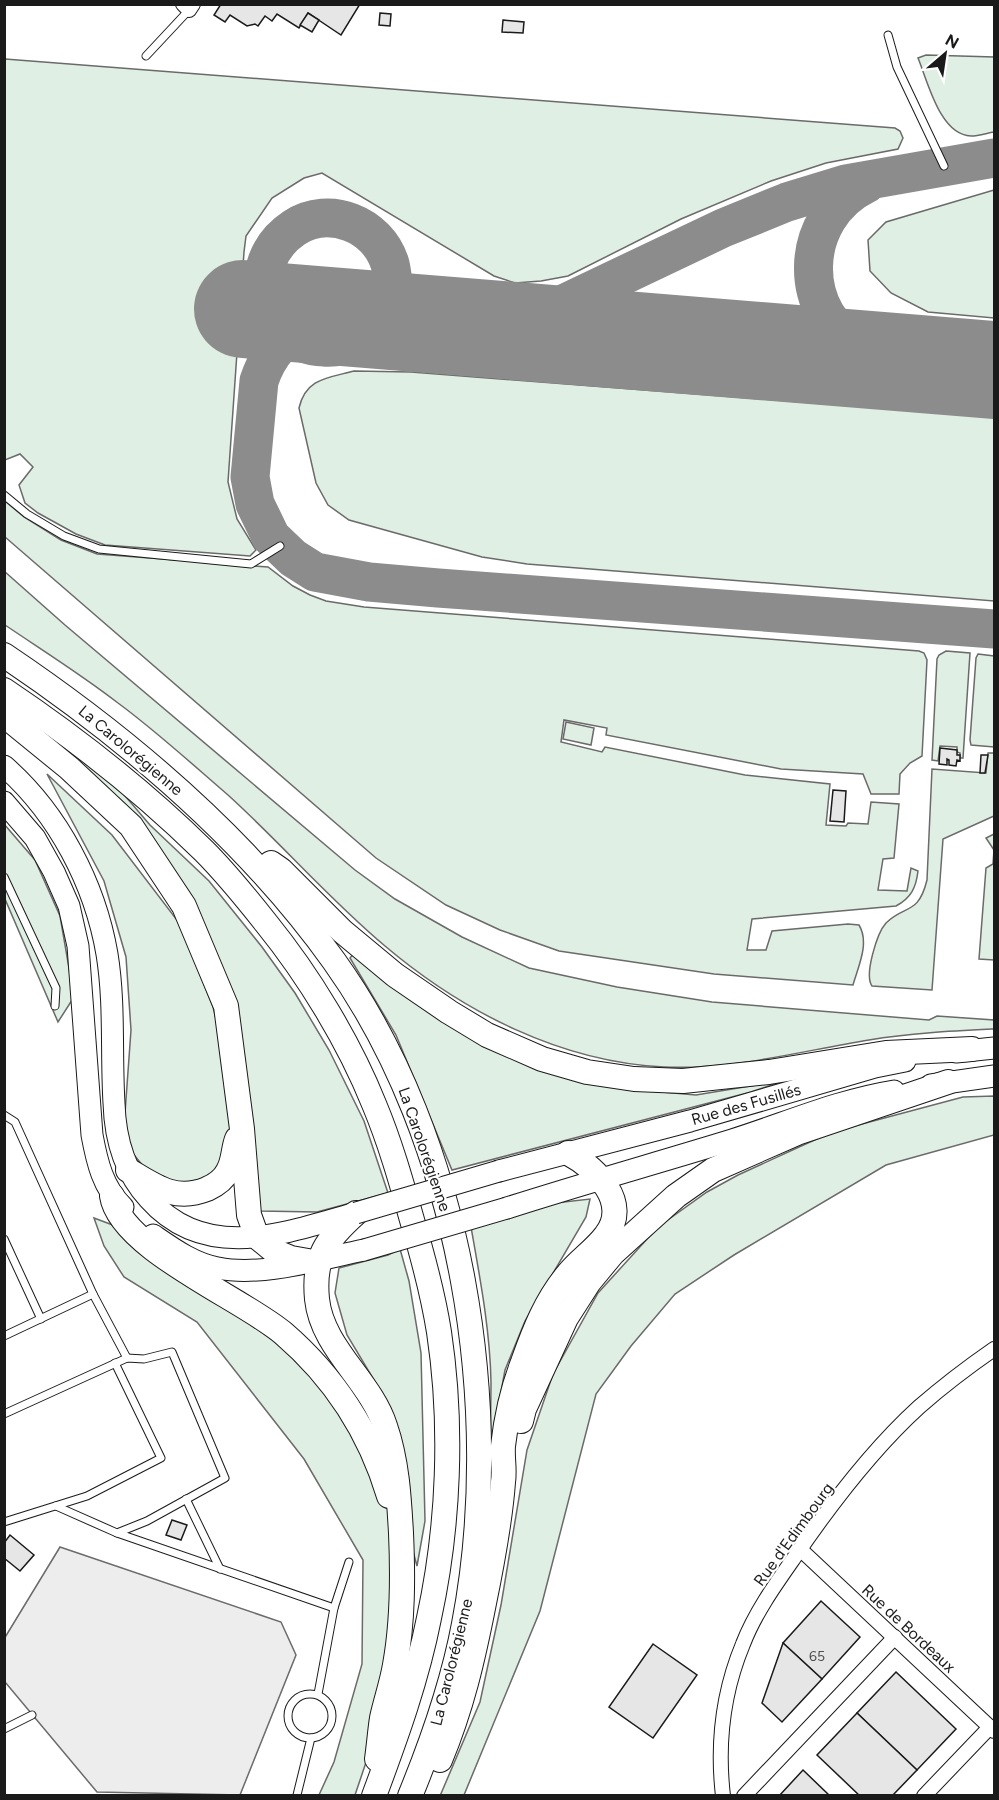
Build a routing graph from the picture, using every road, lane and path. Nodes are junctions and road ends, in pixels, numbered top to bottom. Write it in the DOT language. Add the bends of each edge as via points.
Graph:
graph roads {
  1 [pos="188,6"];
  2 [pos="888,34"];
  3 [pos="146,56"];
  4 [pos="944,166"];
  5 [pos="4,495"];
  6 [pos="280,546"];
  7 [pos="4,654"];
  8 [pos="4,690"];
  9 [pos="4,715"];
  10 [pos="5,768"];
  11 [pos="4,802"];
  12 [pos="224,832"];
  13 [pos="4,877"];
  14 [pos="56,1006"];
  15 [pos="983,1048"];
  16 [pos="994,1076"];
  17 [pos="948,1082"];
  18 [pos="4,1114"];
  19 [pos="242,1129"];
  20 [pos="568,1153"];
  21 [pos="128,1170"];
  22 [pos="600,1178"];
  23 [pos="112,1196"];
  24 [pos="356,1213"];
  25 [pos="257,1237"];
  26 [pos="4,1239"];
  27 [pos="313,1260"];
  28 [pos="93,1294"];
  29 [pos="42,1319"];
  30 [pos="4,1336"];
  31 [pos="994,1349"];
  32 [pos="127,1358"];
  33 [pos="115,1363"];
  34 [pos="4,1414"];
  35 [pos="504,1481"];
  36 [pos="186,1499"];
  37 [pos="56,1506"];
  38 [pos="4,1522"];
  39 [pos="117,1533"];
  40 [pos="401,1533"];
  41 [pos="800,1549"];
  42 [pos="349,1562"];
  43 [pos="220,1569"];
  44 [pos="334,1608"];
  45 [pos="895,1637"];
  46 [pos="318,1694"];
  47 [pos="32,1715"];
  48 [pos="4,1729"];
  49 [pos="992,1729"];
  50 [pos="311,1738"];
  51 [pos="297,1795"];
  52 [pos="374,1796"];
  53 [pos="410,1796"];
  54 [pos="425,1796"];
  55 [pos="723,1796"];
  56 [pos="744,1796"];
  57 [pos="924,1796"];
  1 -- 3 [label="lane"];
  2 -- 4 [label="lane" via="897,67"];
  5 -- 6 [label="lane" via="64,536 99,549 251,564"];
  7 -- 12 [label="highway, La Carolorégienne" via="100,722"];
  8 -- 52 [label="highway, La Carolorégienne" via="80,743 196,844 268,925 344,1041 374,1103 397,1167 426,1266 439,1332 446,1405 446,1473 430,1617 414,1679"];
  9 -- 19 [label="highway" via="69,768 130,826 184,906 225,1006"];
  10 -- 21 [label="highway, Rue des Fusillés" via="43,808 68,844 96,909 112,990 114,1105"];
  11 -- 23 [label="highway" via="34,838 69,906 78,946 92,1135 98,1165"];
  12 -- 15 [label="highway" via="281,870 342,931 395,975 449,1012 487,1035 542,1059 587,1072 634,1079 693,1080 886,1053"];
  12 -- 53 [label="highway, La Carolorégienne" via="290,903 374,1023 405,1087 431,1157 459,1254 478,1401 480,1476 474,1552 464,1624 447,1692"];
  13 -- 14 [label="lane" via="56,988"];
  15 -- 20 [label="highway, Rue des Fusillés" via="875,1067"];
  16 -- 17 [label="highway, Rue des Fusillés"];
  17 -- 22 [label="highway, Rue des Fusillés" via="837,1103"];
  17 -- 35 [label="highway" via="797,1133 713,1170 637,1229 612,1253 566,1318 524,1409"];
  18 -- 28 [label="lane" via="15,1122"];
  19 -- 21 [label="highway" via="227,1173 216,1185 195,1194 162,1190"];
  19 -- 25 [label="highway" via="249,1215"];
  20 -- 22 [label="highway" via="585,1162"];
  20 -- 24 [label="highway, Rue des Fusillés, bridge"];
  21 -- 25 [label="highway, Rue des Fusillés" via="162,1213 185,1228 207,1235"];
  22 -- 27 [label="highway, Rue des Fusillés, bridge" via="364,1250"];
  22 -- 35 [label="highway" via="614,1206 612,1225 568,1274 534,1331 508,1418 503,1447"];
  23 -- 27 [label="highway, Rue des Fusillés" via="152,1235 180,1253 217,1268 259,1271"];
  23 -- 40 [label="highway" via="114,1208 131,1229 166,1260 282,1332 316,1365 363,1432"];
  24 -- 25 [label="highway, Rue des Fusillés"];
  24 -- 27 [label="highway"];
  25 -- 27 [label="highway" via="291,1258"];
  26 -- 29 [label="lane"];
  27 -- 40 [label="highway" via="317,1303 325,1328 368,1390 385,1424 399,1491"];
  28 -- 29 [label="lane"];
  28 -- 32 [label="lane"];
  29 -- 30 [label="lane"];
  31 -- 41 [label="street, Rue d'Edimbourg" via="948,1382 890,1437"];
  32 -- 33 [label="lane"];
  32 -- 36 [label="lane" via="144,1359 171,1352 225,1478"];
  33 -- 34 [label="lane"];
  33 -- 37 [label="lane" via="161,1458 87,1496"];
  35 -- 54 [label="highway" via="468,1681"];
  36 -- 39 [label="lane"];
  36 -- 43 [label="lane"];
  37 -- 38 [label="lane"];
  37 -- 39 [label="lane"];
  39 -- 43 [label="lane"];
  40 -- 52 [label="highway" via="402,1607 395,1664 382,1720"];
  41 -- 45 [label="street, Rue de Bordeaux"];
  41 -- 55 [label="street, Rue d'Edimbourg" via="754,1621 729,1687 722,1728"];
  42 -- 44 [label="lane"];
  43 -- 44 [label="lane"];
  44 -- 46 [label="lane"];
  45 -- 49 [label="street, Rue de Bordeaux"];
  45 -- 56 [label="street"];
  46 -- 50 [label="lane" via="330,1704 333,1719 326,1732"];
  46 -- 50 [label="lane" via="303,1694 289,1709 292,1730"];
  47 -- 48 [label="lane"];
  49 -- 57 [label="street"];
  50 -- 51 [label="lane"];
}
